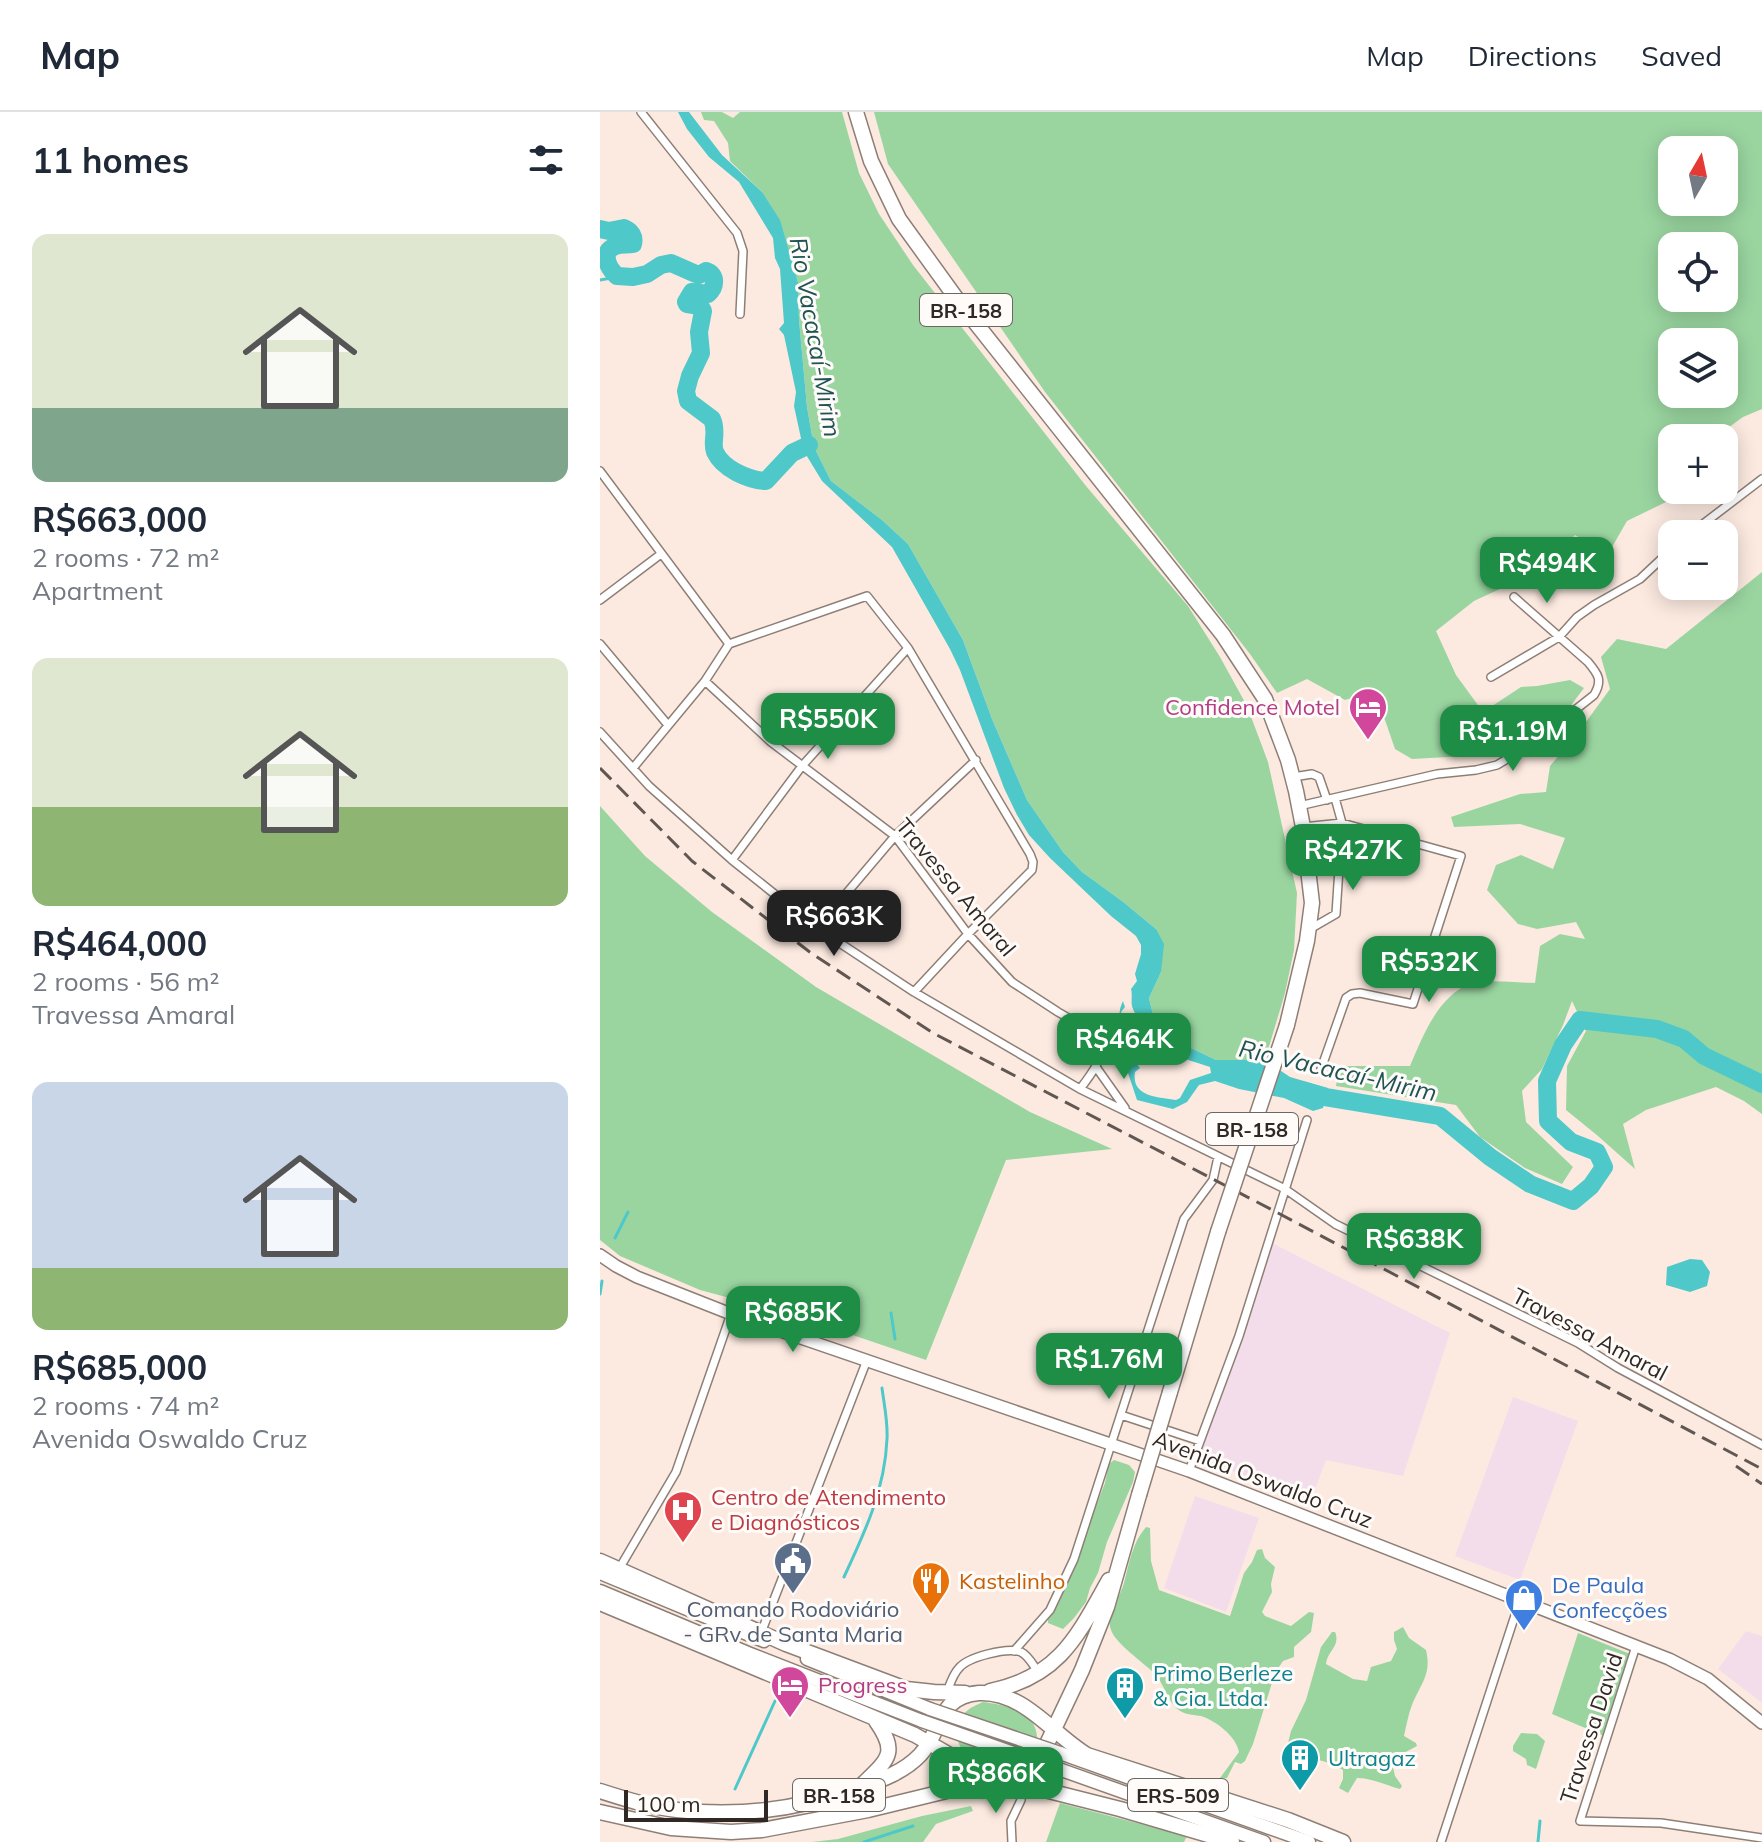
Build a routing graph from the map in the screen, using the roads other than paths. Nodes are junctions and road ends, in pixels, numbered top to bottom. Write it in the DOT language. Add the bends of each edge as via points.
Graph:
graph roads {
  1 [pos="641,112"];
  2 [pos="856,112"];
  3 [pos="740,314"];
  4 [pos="600,471"];
  5 [pos="1762,479"];
  6 [pos="610,484"];
  7 [pos="600,492"];
  8 [pos="1708,520"];
  9 [pos="661,554"];
  10 [pos="1658,562"];
  11 [pos="1514,597"];
  12 [pos="600,600"];
  13 [pos="1559,637"];
  14 [pos="600,644"];
  15 [pos="729,644"];
  16 [pos="908,648"];
  17 [pos="1491,677"];
  18 [pos="705,681"];
  19 [pos="668,725"];
  20 [pos="600,732"];
  21 [pos="976,760"];
  22 [pos="802,766"];
  23 [pos="633,768"];
  24 [pos="1293,777"];
  25 [pos="1331,799"];
  26 [pos="1299,806"];
  27 [pos="1342,823"];
  28 [pos="1303,827"];
  29 [pos="895,836"];
  30 [pos="732,860"];
  31 [pos="817,928"];
  32 [pos="1310,929"];
  33 [pos="968,934"];
  34 [pos="914,992"];
  35 [pos="1096,1067"];
  36 [pos="1321,1069"];
  37 [pos="1080,1089"];
  38 [pos="1127,1112"];
  39 [pos="1307,1120"];
  40 [pos="1218,1157"];
  41 [pos="1285,1189"];
  42 [pos="600,1255"];
  43 [pos="731,1314"];
  44 [pos="867,1360"];
  45 [pos="1121,1415"];
  46 [pos="1200,1441"];
  47 [pos="1112,1444"];
  48 [pos="1762,1445"];
  49 [pos="1189,1471"];
  50 [pos="600,1561"];
  51 [pos="1119,1562"];
  52 [pos="619,1569"];
  53 [pos="600,1573"];
  54 [pos="600,1591"];
  55 [pos="1520,1600"];
  56 [pos="600,1603"];
  57 [pos="761,1633"];
  58 [pos="1636,1646"];
  59 [pos="1014,1651"];
  60 [pos="1040,1674"];
  61 [pos="947,1693"];
  62 [pos="978,1693"];
  63 [pos="876,1720"];
  64 [pos="1762,1723"];
  65 [pos="1053,1730"];
  66 [pos="929,1742"];
  67 [pos="1004,1776"];
  68 [pos="860,1787"];
  69 [pos="600,1791"];
  70 [pos="1021,1800"];
  71 [pos="600,1812"];
  72 [pos="670,1835"];
  73 [pos="1762,1838"];
  74 [pos="1012,1842"];
  75 [pos="1232,1842"];
  76 [pos="1264,1842"];
  77 [pos="1309,1842"];
  78 [pos="1343,1842"];
  79 [pos="1441,1842"];
  1 -- 3 [label="street" via="737,233 743,251"];
  2 -- 24 [label="highway, BR-158" via="871,161 899,219 1223,635 1265,699"];
  4 -- 6 [label="street"];
  5 -- 8 [label="street"];
  6 -- 7 [label="street"];
  6 -- 9 [label="street"];
  9 -- 12 [label="street"];
  9 -- 15 [label="street"];
  10 -- 13 [label="street" via="1577,617"];
  11 -- 13 [label="street"];
  13 -- 17 [label="street"];
  13 -- 25 [label="street" via="1598,674 1599,687 1532,744 1497,765"];
  14 -- 19 [label="street"];
  15 -- 16 [label="street" via="867,596"];
  15 -- 18 [label="street"];
  16 -- 21 [label="street"];
  16 -- 22 [label="street"];
  18 -- 19 [label="street"];
  18 -- 22 [label="street, Travessa Amaral"];
  19 -- 23 [label="street"];
  20 -- 23 [label="street, Travessa Amaral"];
  21 -- 29 [label="street"];
  21 -- 33 [label="street" via="1033,862 1032,870"];
  22 -- 29 [label="street, Travessa Amaral"];
  22 -- 30 [label="street"];
  23 -- 30 [label="street, Travessa Amaral"];
  24 -- 25 [label="street" via="1319,777"];
  24 -- 26 [label="highway, BR-158"];
  25 -- 26 [label="street"];
  25 -- 27 [label="street"];
  26 -- 28 [label="highway, BR-158"];
  27 -- 28 [label="street"];
  27 -- 32 [label="street" via="1336,914"];
  27 -- 36 [label="street" via="1461,856 1413,1004 1360,993 1346,998"];
  28 -- 32 [label="highway, BR-158"];
  29 -- 31 [label="street"];
  29 -- 33 [label="street, Travessa Amaral"];
  30 -- 31 [label="street, Travessa Amaral"];
  31 -- 34 [label="street, Travessa Amaral"];
  32 -- 51 [label="highway, BR-158, bridge" via="1287,1025 1218,1232"];
  33 -- 34 [label="street"];
  33 -- 35 [label="street, Travessa Amaral" via="1012,982 1103,1038"];
  34 -- 37 [label="street, Travessa Amaral"];
  35 -- 37 [label="street"];
  35 -- 38 [label="street"];
  37 -- 38 [label="street, Travessa Amaral"];
  38 -- 40 [label="street, Travessa Amaral"];
  39 -- 41 [label="street"];
  40 -- 41 [label="street, Travessa Amaral"];
  40 -- 45 [label="street" via="1213,1180 1184,1219"];
  41 -- 46 [label="street"];
  41 -- 48 [label="street, Travessa Amaral" via="1335,1224 1578,1343"];
  42 -- 43 [label="street, Avenida Oswaldo Cruz" via="637,1277"];
  43 -- 44 [label="street, Avenida Oswaldo Cruz"];
  43 -- 52 [label="street" via="676,1472"];
  44 -- 47 [label="street, Avenida Oswaldo Cruz"];
  44 -- 57 [label="street"];
  45 -- 46 [label="street"];
  45 -- 47 [label="street"];
  46 -- 49 [label="street"];
  47 -- 49 [label="street, Avenida Oswaldo Cruz"];
  47 -- 59 [label="street" via="1074,1559 1050,1610"];
  49 -- 55 [label="street, Avenida Oswaldo Cruz"];
  50 -- 52 [label="highway"];
  51 -- 60 [label="highway, BR-158" via="1078,1632"];
  51 -- 65 [label="highway, BR-158" via="1097,1634"];
  52 -- 57 [label="highway"];
  53 -- 77 [label="main road, ERS-509, bridge" via="930,1709"];
  54 -- 76 [label="main road, ERS-509, bridge" via="922,1721"];
  55 -- 58 [label="street, Avenida Oswaldo Cruz"];
  55 -- 79 [label="street"];
  56 -- 63 [label="highway"];
  57 -- 61 [label="highway" via="906,1689"];
  58 -- 64 [label="street, Avenida Oswaldo Cruz" via="1708,1679"];
  58 -- 73 [label="street, Travessa David" via="1580,1821 1661,1823"];
  59 -- 60 [label="street" via="1028,1657"];
  59 -- 61 [label="street" via="1000,1650 962,1665"];
  60 -- 62 [label="highway, BR-158"];
  61 -- 62 [label="highway"];
  62 -- 65 [label="highway" via="1023,1705"];
  62 -- 66 [label="highway, BR-158" via="949,1704"];
  63 -- 66 [label="highway"];
  63 -- 68 [label="highway" via="889,1752"];
  65 -- 67 [label="highway, BR-158" via="1038,1758"];
  65 -- 78 [label="highway, ERS-509" via="1087,1755"];
  66 -- 67 [label="highway" via="962,1762"];
  66 -- 68 [label="highway, BR-158" via="909,1765"];
  67 -- 72 [label="highway, BR-158" via="796,1825"];
  67 -- 75 [label="highway, ERS-509"];
  68 -- 69 [label="highway, BR-158" via="798,1806 700,1812"];
  70 -- 74 [label="street" via="1011,1821"];
  71 -- 72 [label="highway, BR-158"];
}
